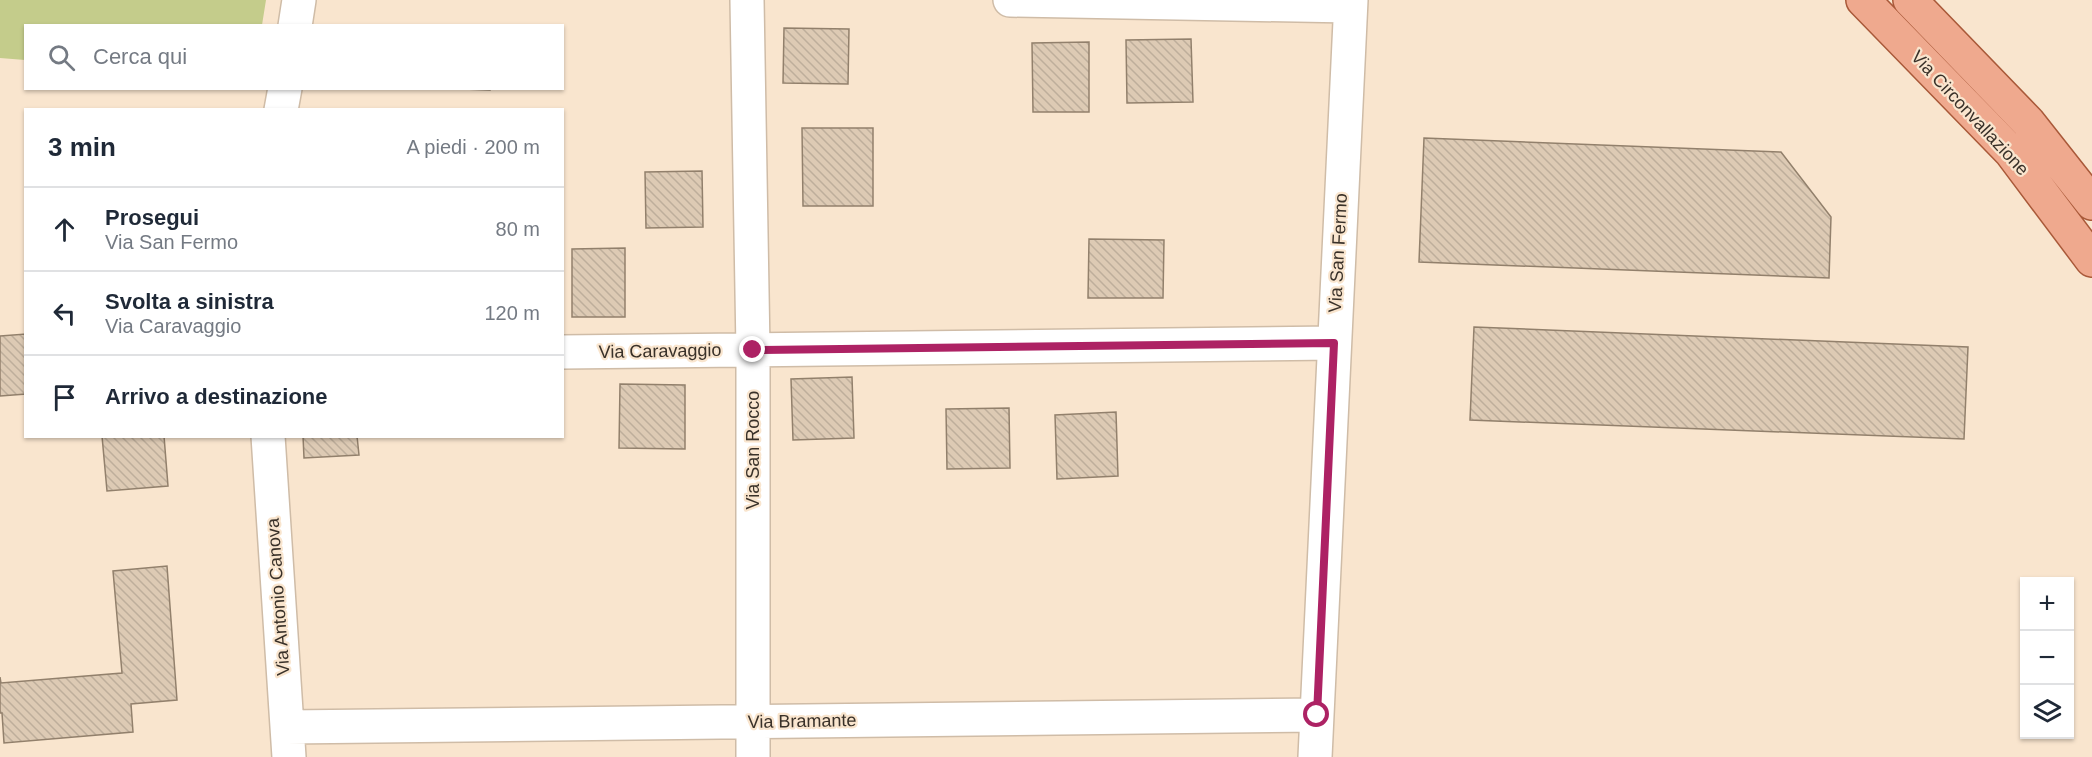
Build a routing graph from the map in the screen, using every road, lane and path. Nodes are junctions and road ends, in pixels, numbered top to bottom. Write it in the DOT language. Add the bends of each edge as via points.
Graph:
graph roads {
  1 [pos="299,0"];
  2 [pos="747,0"];
  3 [pos="1010,0"];
  4 [pos="1863,0"];
  5 [pos="1910,0"];
  6 [pos="1087,1"];
  7 [pos="1350,3"];
  8 [pos="295,24"];
  9 [pos="285,90"];
  10 [pos="281,108"];
  11 [pos="2092,203"];
  12 [pos="2092,260"];
  13 [pos="1334,343"];
  14 [pos="753,350"];
  15 [pos="564,352"];
  16 [pos="268,438"];
  17 [pos="1317,715"];
  18 [pos="752,722"];
  19 [pos="288,742"];
  20 [pos="753,757"];
  21 [pos="1315,757"];
  1 -- 8 [label="street"];
  2 -- 14 [label="street, Via San Rocco"];
  3 -- 6 [label="street"];
  4 -- 12 [label="main road, Via Circonvallazione" via="2011,152"];
  5 -- 11 [label="main road, Via Circonvallazione" via="2028,122"];
  6 -- 7 [label="street"];
  7 -- 13 [label="street, Via San Fermo"];
  9 -- 10 [label="street"];
  13 -- 14 [label="street, Via Caravaggio"];
  13 -- 17 [label="street, Via San Fermo"];
  14 -- 15 [label="street, Via Caravaggio"];
  14 -- 18 [label="street, Via San Rocco"];
  16 -- 19 [label="street, Via Antonio Canova"];
  17 -- 18 [label="street, Via Bramante"];
  17 -- 21 [label="street, Via San Fermo"];
  18 -- 19 [label="street, Via Bramante"];
  18 -- 20 [label="street, Via San Rocco"];
}
